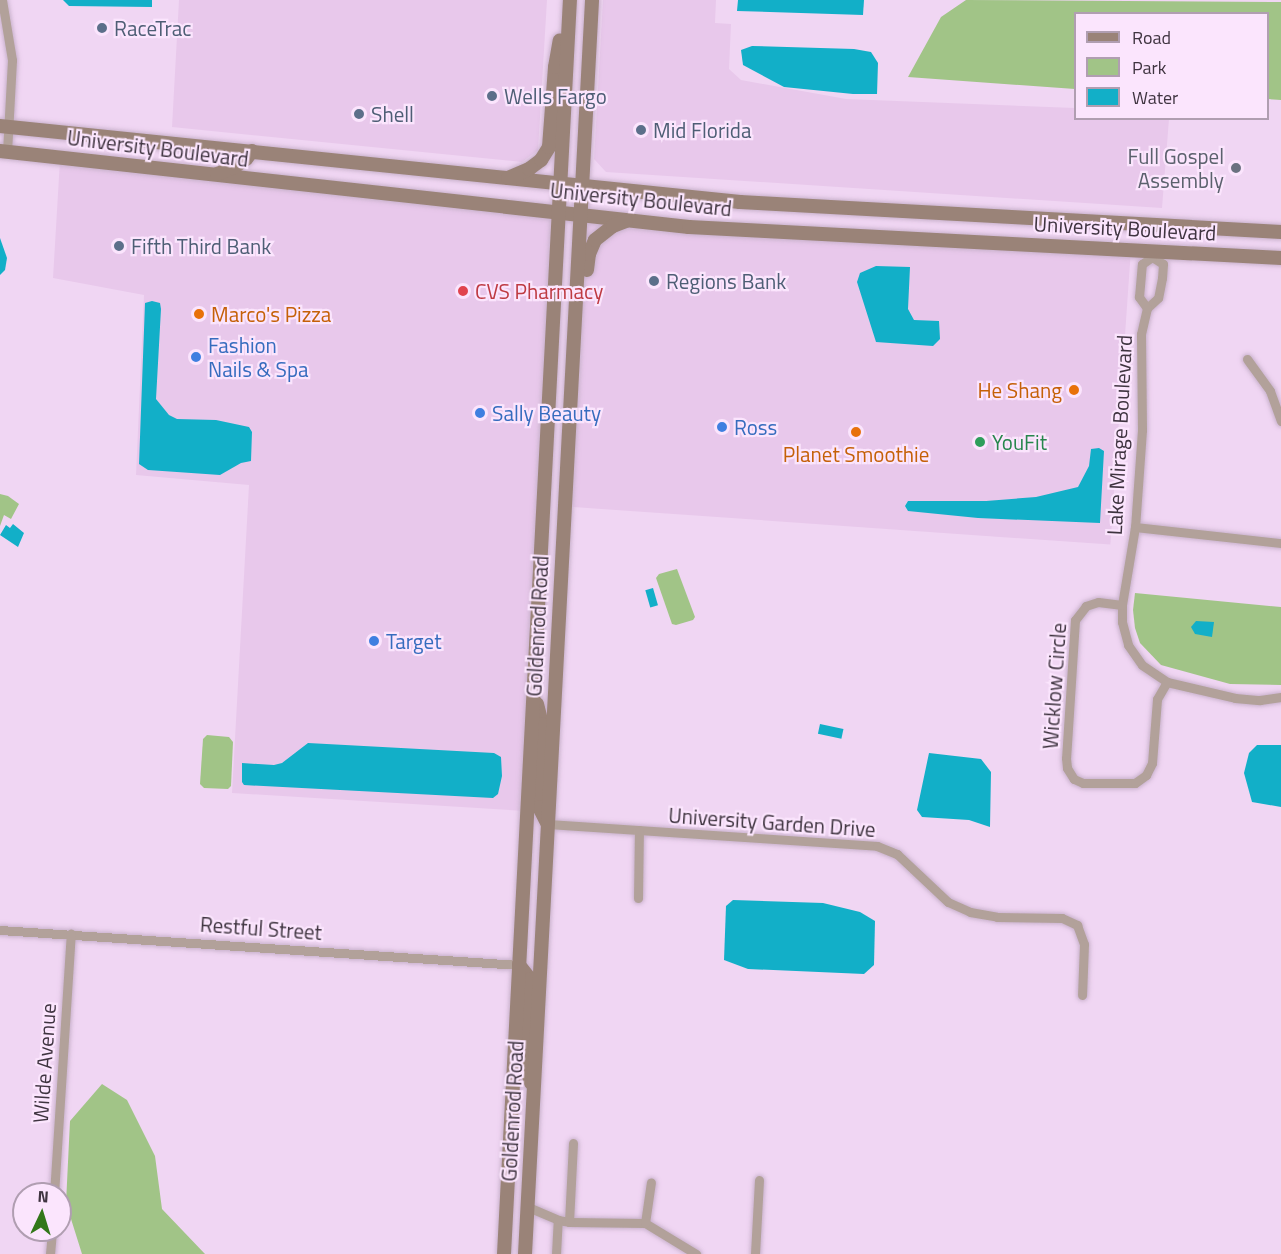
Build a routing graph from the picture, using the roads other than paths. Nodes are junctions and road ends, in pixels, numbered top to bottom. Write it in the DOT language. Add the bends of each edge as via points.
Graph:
graph roads {
  1 [pos="2,0"];
  2 [pos="569,0"];
  3 [pos="586,0"];
  4 [pos="592,0"];
  5 [pos="592,15"];
  6 [pos="4,126"];
  7 [pos="4,151"];
  8 [pos="252,151"];
  9 [pos="212,176"];
  10 [pos="507,179"];
  11 [pos="559,184"];
  12 [pos="584,186"];
  13 [pos="558,212"];
  14 [pos="582,215"];
  15 [pos="628,220"];
  16 [pos="1281,232"];
  17 [pos="1152,254"];
  18 [pos="1281,258"];
  19 [pos="1147,308"];
  20 [pos="574,342"];
  21 [pos="1247,359"];
  22 [pos="1281,421"];
  23 [pos="1135,527"];
  24 [pos="1281,543"];
  25 [pos="539,579"];
  26 [pos="561,581"];
  27 [pos="1122,605"];
  28 [pos="1167,682"];
  29 [pos="533,690"];
  30 [pos="1281,697"];
  31 [pos="548,824"];
  32 [pos="639,830"];
  33 [pos="638,898"];
  34 [pos="0,930"];
  35 [pos="71,934"];
  36 [pos="519,965"];
  37 [pos="1082,995"];
  38 [pos="514,1080"];
  39 [pos="534,1097"];
  40 [pos="573,1143"];
  41 [pos="759,1180"];
  42 [pos="55,1182"];
  43 [pos="651,1182"];
  44 [pos="528,1207"];
  45 [pos="558,1220"];
  46 [pos="569,1222"];
  47 [pos="645,1223"];
  48 [pos="504,1254"];
  49 [pos="525,1254"];
  50 [pos="556,1254"];
  51 [pos="696,1254"];
  52 [pos="755,1254"];
  1 -- 6 [label="street" via="12,60"];
  2 -- 10 [label="main road" via="555,67 549,147 541,160"];
  2 -- 11 [label="main road, Goldenrod Road"];
  3 -- 5 [label="main road"];
  4 -- 5 [label="main road, Goldenrod Road"];
  5 -- 12 [label="main road, Goldenrod Road"];
  6 -- 7 [label="street"];
  6 -- 8 [label="main road, University Boulevard"];
  7 -- 9 [label="main road, University Boulevard"];
  8 -- 9 [label="main road" via="233,168"];
  8 -- 10 [label="main road, University Boulevard"];
  9 -- 13 [label="main road, University Boulevard"];
  10 -- 11 [label="main road, University Boulevard"];
  11 -- 12 [label="main road, University Boulevard"];
  11 -- 13 [label="main road, Goldenrod Road"];
  12 -- 14 [label="main road, Goldenrod Road"];
  12 -- 16 [label="main road, University Boulevard" via="740,202"];
  13 -- 14 [label="main road, University Boulevard"];
  13 -- 25 [label="main road, Goldenrod Road"];
  14 -- 15 [label="main road, University Boulevard"];
  14 -- 20 [label="main road, Goldenrod Road"];
  15 -- 17 [label="main road, University Boulevard" via="728,230"];
  15 -- 20 [label="main road" via="613,226 591,247 584,312"];
  17 -- 18 [label="main road, University Boulevard"];
  17 -- 19 [label="street, Lake Mirage Boulevard" via="1142,264 1139,297"];
  17 -- 19 [label="street, Lake Mirage Boulevard" via="1163,264 1162,278 1158,298"];
  19 -- 23 [label="street, Lake Mirage Boulevard" via="1141,334 1142,430"];
  20 -- 26 [label="main road, Goldenrod Road"];
  21 -- 22 [label="street" via="1270,391"];
  23 -- 24 [label="street"];
  23 -- 27 [label="street, Lake Mirage Boulevard"];
  25 -- 26 [label="street"];
  25 -- 29 [label="main road, Goldenrod Road"];
  26 -- 31 [label="main road, Goldenrod Road"];
  27 -- 28 [label="street, Lake Mirage Boulevard" via="1128,645 1142,665"];
  27 -- 28 [label="street, Wicklow Circle" via="1098,602 1086,606 1075,620 1066,758 1074,779 1083,783 1135,783 1146,775 1152,763 1157,699"];
  28 -- 30 [label="street, Lake Mirage Boulevard" via="1235,698"];
  29 -- 31 [label="main road" via="542,724 539,807"];
  29 -- 36 [label="main road, Goldenrod Road"];
  31 -- 32 [label="street, University Garden Drive"];
  31 -- 39 [label="main road, Goldenrod Road"];
  32 -- 33 [label="street"];
  32 -- 37 [label="street, University Garden Drive" via="855,844 888,850 948,902 970,912 997,917 1062,918 1077,925 1084,944"];
  34 -- 35 [label="street, Restful Street"];
  35 -- 36 [label="street, Restful Street"];
  35 -- 42 [label="street, Wilde Avenue"];
  36 -- 38 [label="main road, Goldenrod Road"];
  36 -- 39 [label="main road" via="530,979 525,1062"];
  38 -- 44 [label="main road" via="521,1106 516,1191"];
  38 -- 48 [label="main road, Goldenrod Road"];
  39 -- 44 [label="main road, Goldenrod Road"];
  40 -- 46 [label="street"];
  41 -- 52 [label="street"];
  43 -- 47 [label="street"];
  44 -- 45 [label="street"];
  44 -- 49 [label="main road, Goldenrod Road"];
  45 -- 46 [label="street"];
  45 -- 50 [label="street"];
  46 -- 47 [label="street"];
  47 -- 51 [label="street"];
}
